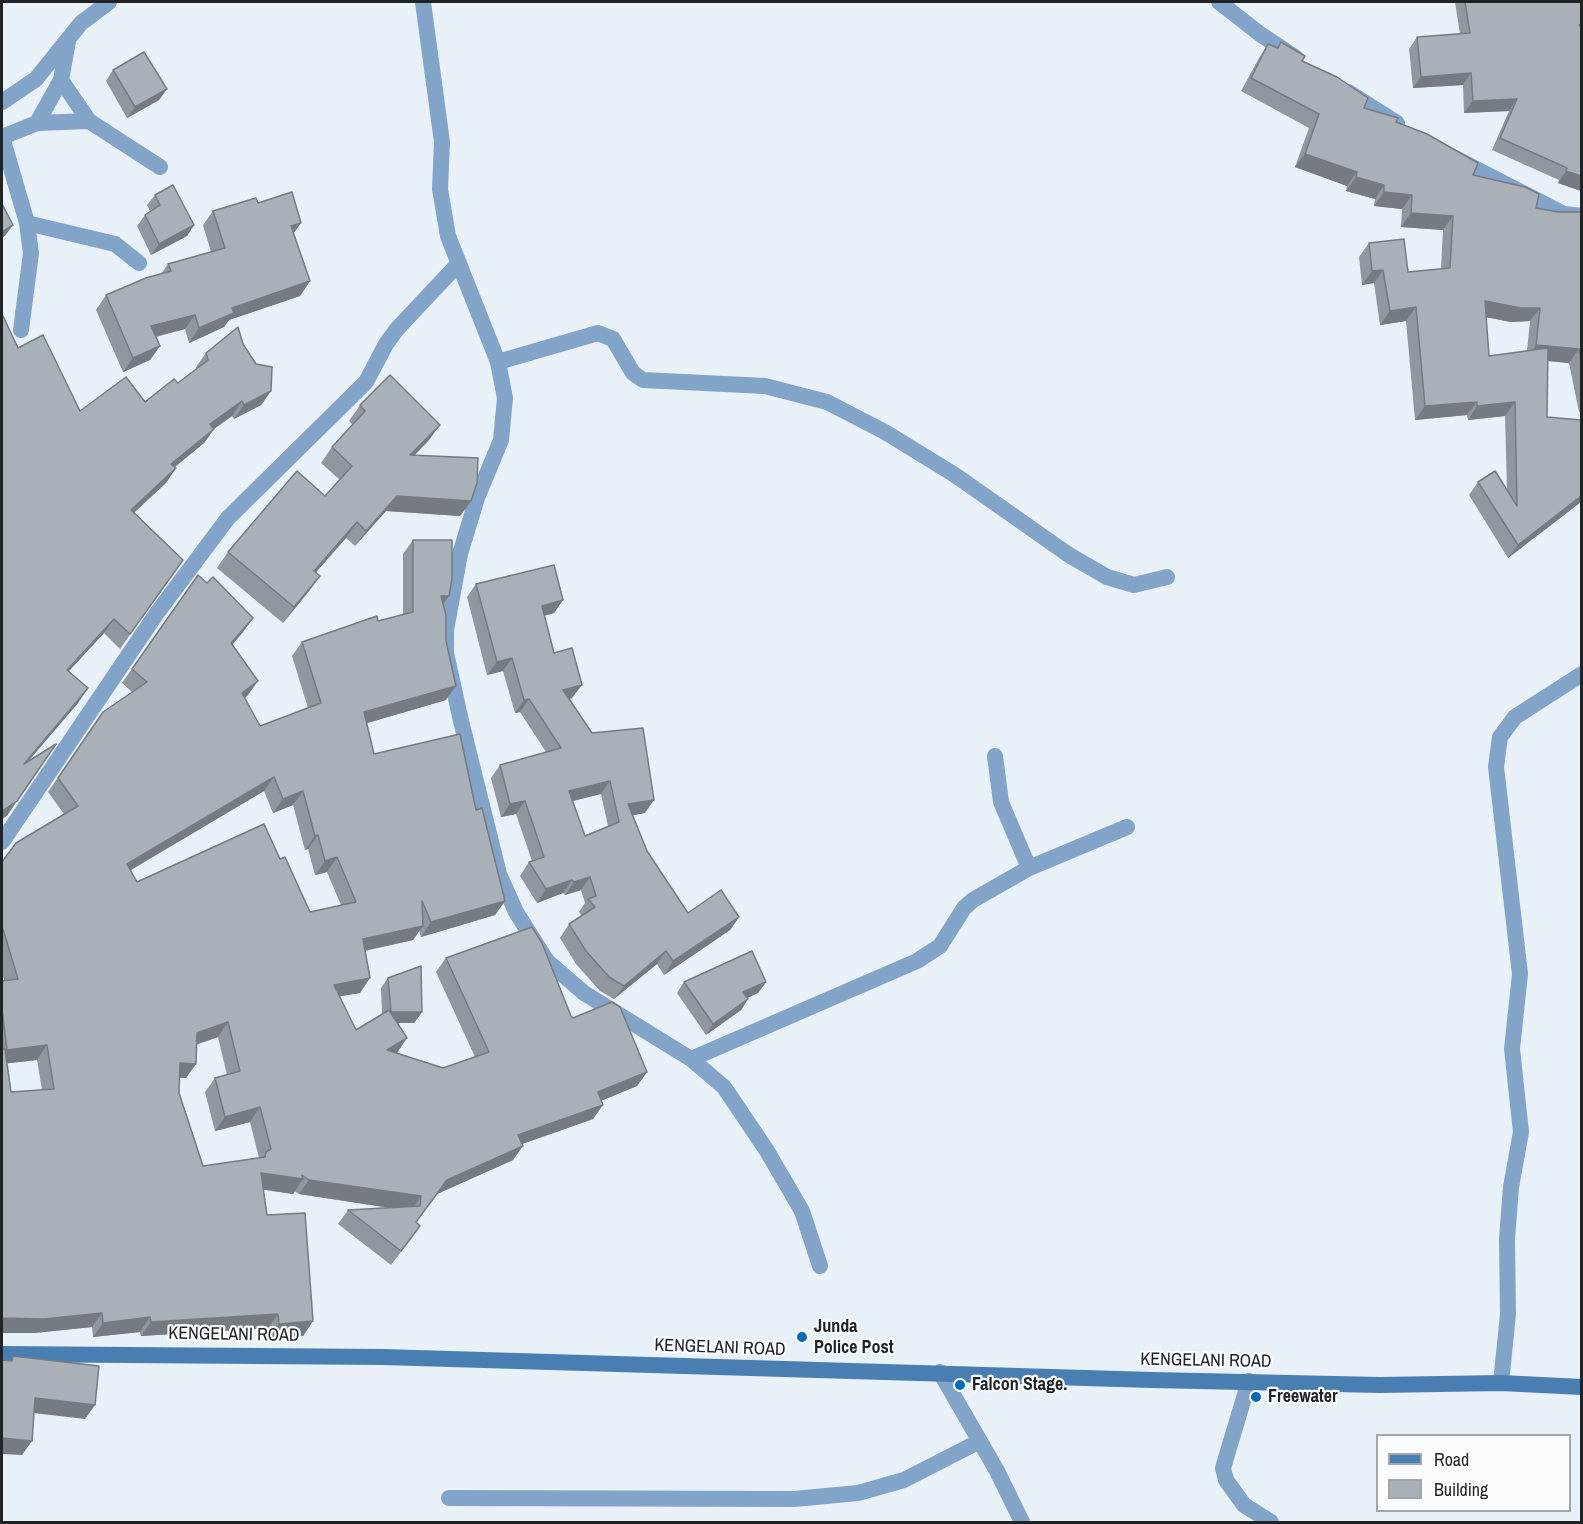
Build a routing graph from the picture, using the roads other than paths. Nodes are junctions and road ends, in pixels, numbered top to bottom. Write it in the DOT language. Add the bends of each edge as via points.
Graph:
graph roads {
  1 [pos="109,2"];
  2 [pos="423,2"];
  3 [pos="1219,2"];
  4 [pos="68,40"];
  5 [pos="1314,70"];
  6 [pos="61,80"];
  7 [pos="1332,81"];
  8 [pos="2,102"];
  9 [pos="89,120"];
  10 [pos="37,123"];
  11 [pos="1414,134"];
  12 [pos="2,137"];
  13 [pos="1442,151"];
  14 [pos="160,167"];
  15 [pos="1581,216"];
  16 [pos="27,223"];
  17 [pos="139,263"];
  18 [pos="459,263"];
  19 [pos="21,330"];
  20 [pos="498,362"];
  21 [pos="1167,577"];
  22 [pos="1581,674"];
  23 [pos="995,756"];
  24 [pos="1127,827"];
  25 [pos="2,842"];
  26 [pos="1029,868"];
  27 [pos="691,1059"];
  28 [pos="820,1266"];
  29 [pos="2,1354"];
  30 [pos="940,1372"];
  31 [pos="1249,1381"];
  32 [pos="1501,1383"];
  33 [pos="1581,1387"];
  34 [pos="980,1441"];
  35 [pos="449,1498"];
  36 [pos="1022,1522"];
  37 [pos="1270,1522"];
  1 -- 4 [label="street" via="81,23"];
  2 -- 18 [label="street" via="442,142 440,189 448,236"];
  3 -- 5 [label="street"];
  4 -- 6 [label="street"];
  4 -- 8 [label="street" via="36,79"];
  6 -- 9 [label="street"];
  6 -- 10 [label="street"];
  7 -- 11 [label="street"];
  9 -- 10 [label="street"];
  9 -- 14 [label="street"];
  10 -- 12 [label="street"];
  12 -- 16 [label="street"];
  13 -- 15 [label="street" via="1564,214"];
  16 -- 17 [label="street" via="115,244"];
  16 -- 19 [label="street" via="31,253"];
  18 -- 20 [label="street"];
  18 -- 25 [label="street" via="397,329 366,382 228,518 157,613"];
  20 -- 21 [label="street" via="598,333 613,339 633,374 643,380 765,386 827,402 955,475 1107,577 1134,585"];
  20 -- 27 [label="street" via="505,398 501,440 460,554 446,641 460,721 499,874 516,912 555,969 584,993"];
  22 -- 32 [label="street" via="1515,717 1500,737 1496,767 1520,974 1512,1049 1521,1132 1511,1187 1508,1314"];
  23 -- 26 [label="street" via="1001,802"];
  24 -- 26 [label="street"];
  26 -- 27 [label="street" via="968,903 946,939 931,954"];
  27 -- 28 [label="street" via="724,1087 767,1151 802,1211"];
  29 -- 30 [label="main road, KENGELANI ROAD" via="383,1357"];
  30 -- 31 [label="main road, KENGELANI ROAD"];
  30 -- 34 [label="street"];
  31 -- 32 [label="main road, KENGELANI ROAD"];
  31 -- 37 [label="street" via="1223,1468 1226,1480 1244,1505"];
  32 -- 33 [label="main road, KENGELANI ROAD"];
  34 -- 35 [label="street" via="904,1480 858,1493 794,1499"];
  34 -- 36 [label="street"];
}
